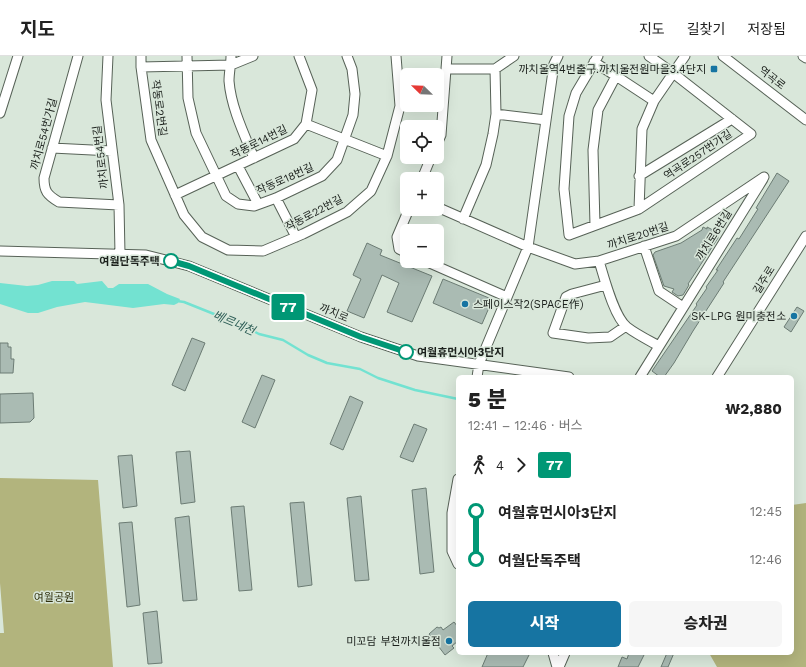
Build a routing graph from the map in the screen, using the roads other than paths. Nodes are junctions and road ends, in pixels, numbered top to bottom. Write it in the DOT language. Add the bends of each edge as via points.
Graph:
graph roads {
  1 [pos="18,56"];
  2 [pos="78,56"];
  3 [pos="108,56"];
  4 [pos="141,56"];
  5 [pos="187,56"];
  6 [pos="252,56"];
  7 [pos="299,56"];
  8 [pos="348,56"];
  9 [pos="396,56"];
  10 [pos="447,56"];
  11 [pos="514,56"];
  12 [pos="558,56"];
  13 [pos="649,56"];
  14 [pos="685,56"];
  15 [pos="723,56"];
  16 [pos="802,56"];
  17 [pos="806,58"];
  18 [pos="596,59"];
  19 [pos="231,60"];
  20 [pos="187,66"];
  21 [pos="141,67"];
  22 [pos="446,69"];
  23 [pos="495,69"];
  24 [pos="673,73"];
  25 [pos="616,76"];
  26 [pos="654,101"];
  27 [pos="0,113"];
  28 [pos="496,114"];
  29 [pos="732,119"];
  30 [pos="442,120"];
  31 [pos="546,120"];
  32 [pos="806,120"];
  33 [pos="306,124"];
  34 [pos="345,139"];
  35 [pos="52,148"];
  36 [pos="112,151"];
  37 [pos="387,156"];
  38 [pos="254,158"];
  39 [pos="238,166"];
  40 [pos="216,176"];
  41 [pos="639,176"];
  42 [pos="764,176"];
  43 [pos="175,195"];
  44 [pos="276,198"];
  45 [pos="258,204"];
  46 [pos="119,205"];
  47 [pos="639,209"];
  48 [pos="444,210"];
  49 [pos="463,219"];
  50 [pos="595,225"];
  51 [pos="400,230"];
  52 [pos="806,236"];
  53 [pos="296,237"];
  54 [pos="400,244"];
  55 [pos="644,246"];
  56 [pos="528,247"];
  57 [pos="0,251"];
  58 [pos="120,254"];
  59 [pos="599,261"];
  60 [pos="441,268"];
  61 [pos="606,285"];
  62 [pos="507,297"];
  63 [pos="684,307"];
  64 [pos="626,326"];
  65 [pos="659,346"];
  66 [pos="479,364"];
  67 [pos="477,375"];
  68 [pos="555,375"];
  69 [pos="641,375"];
  70 [pos="718,375"];
  71 [pos="456,490"];
  72 [pos="456,560"];
  73 [pos="554,655"];
  74 [pos="564,655"];
  75 [pos="558,667"];
  1 -- 27 [label="street"];
  2 -- 35 [label="street, 까치로54번가길"];
  3 -- 36 [label="street, 까치로54번길" via="106,100"];
  4 -- 21 [label="street, 작동로2번길"];
  5 -- 20 [label="street, 작동로18번길"];
  6 -- 19 [label="street"];
  7 -- 33 [label="street, 작동로14번길" via="312,90"];
  8 -- 34 [label="street, 작동로18번길" via="355,94 353,115"];
  9 -- 37 [label="street, 작동로22번길" via="400,106"];
  10 -- 22 [label="street"];
  11 -- 23 [label="street"];
  12 -- 31 [label="street" via="554,64"];
  13 -- 24 [label="street, 역곡로257번가길"];
  14 -- 24 [label="street"];
  15 -- 32 [label="street, 역곡로"];
  16 -- 17 [label="street"];
  18 -- 25 [label="street"];
  18 -- 50 [label="street, 역곡로257번가길" via="576,93 569,116 564,189 569,235"];
  19 -- 20 [label="street"];
  19 -- 38 [label="street" via="229,80 234,104"];
  20 -- 21 [label="street"];
  20 -- 40 [label="street, 작동로18번길" via="188,98 196,132"];
  21 -- 43 [label="street, 작동로2번길" via="151,140"];
  22 -- 23 [label="street"];
  22 -- 30 [label="street"];
  23 -- 28 [label="street"];
  24 -- 26 [label="street"];
  24 -- 29 [label="street, 역곡로257번가길"];
  25 -- 26 [label="street"];
  25 -- 50 [label="street" via="598,110 594,137"];
  26 -- 41 [label="street" via="642,129"];
  28 -- 31 [label="street"];
  28 -- 49 [label="street" via="486,165"];
  29 -- 41 [label="street"];
  29 -- 47 [label="street, 역곡로257번가길" via="751,134"];
  31 -- 56 [label="street"];
  33 -- 34 [label="street"];
  33 -- 38 [label="street, 작동로14번길" via="294,139"];
  34 -- 37 [label="street"];
  34 -- 44 [label="street, 작동로18번길" via="337,160 322,176"];
  35 -- 36 [label="street"];
  35 -- 46 [label="street, 까치로54번가길" via="44,178 44,188 51,197 59,202"];
  36 -- 46 [label="street, 까치로54번길"];
  37 -- 53 [label="street, 작동로22번길" via="371,191 346,212"];
  38 -- 39 [label="street, 작동로14번길"];
  39 -- 40 [label="street, 작동로14번길"];
  39 -- 45 [label="street"];
  40 -- 43 [label="street, 작동로14번길"];
  40 -- 45 [label="street, 작동로18번길" via="226,196 238,204"];
  41 -- 47 [label="street"];
  42 -- 55 [label="street, 까치로20번길" via="676,236"];
  42 -- 63 [label="street, 까치로6번길"];
  43 -- 53 [label="street, 작동로22번길" via="184,215 202,237 228,250 263,251"];
  44 -- 45 [label="street, 작동로18번길"];
  44 -- 53 [label="street"];
  46 -- 58 [label="street, 까치로54번길"];
  47 -- 50 [label="street, 역곡로257번가길"];
  48 -- 49 [label="street, 까치로20번길"];
  49 -- 56 [label="street, 까치로20번길"];
  51 -- 54 [label="street" via="397,237"];
  52 -- 70 [label="street, 길주로"];
  55 -- 59 [label="street, 까치로20번길"];
  55 -- 63 [label="street" via="659,291"];
  56 -- 59 [label="street, 까치로20번길" via="575,264"];
  56 -- 62 [label="street"];
  57 -- 58 [label="street, 까치로"];
  58 -- 66 [label="street, 까치로" via="146,255 189,266 361,337 418,356"];
  59 -- 61 [label="street"];
  60 -- 62 [label="street"];
  61 -- 64 [label="street" via="618,315"];
  61 -- 64 [label="street" via="566,297 554,333 610,338"];
  62 -- 66 [label="street"];
  63 -- 65 [label="street, 까치로6번길"];
  64 -- 65 [label="street"];
  65 -- 69 [label="street, 까치로6번길"];
  66 -- 67 [label="street"];
  66 -- 68 [label="street, 까치로"];
  71 -- 72 [label="street" via="452,513 452,551"];
  73 -- 75 [label="street"];
  74 -- 75 [label="street"];
}
